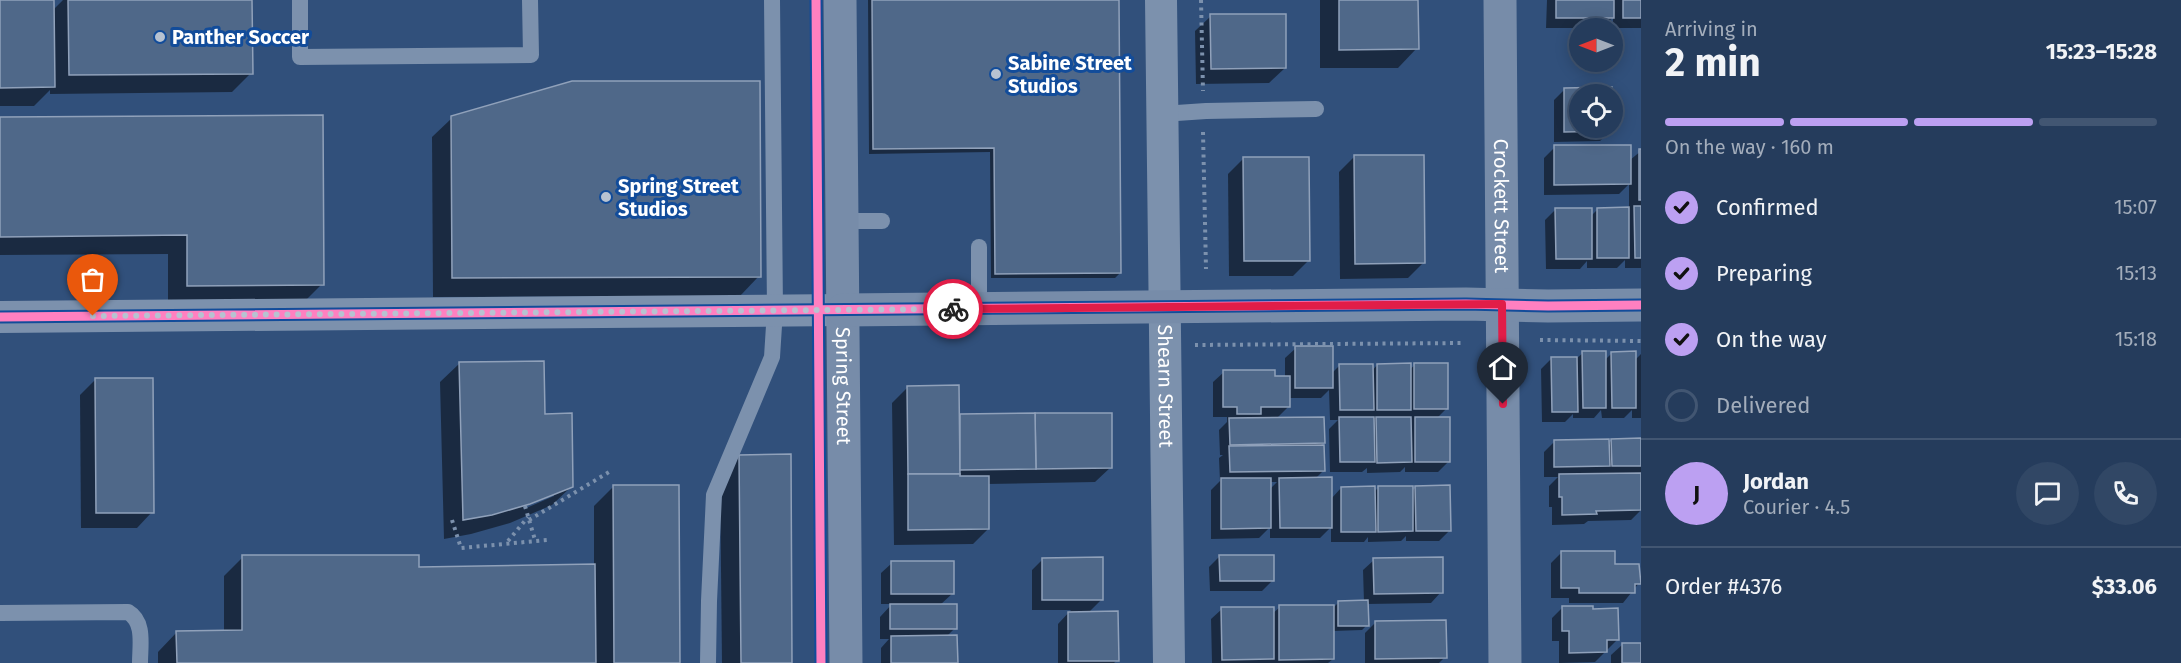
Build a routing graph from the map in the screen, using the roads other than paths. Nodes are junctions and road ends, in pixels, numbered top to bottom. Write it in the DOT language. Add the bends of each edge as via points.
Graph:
graph roads {
  1 [pos="300,0"];
  2 [pos="530,0"];
  3 [pos="772,0"];
  4 [pos="840,0"];
  5 [pos="1161,0"];
  6 [pos="1500,0"];
  7 [pos="1316,109"];
  8 [pos="1162,114"];
  9 [pos="842,221"];
  10 [pos="882,221"];
  11 [pos="979,247"];
  12 [pos="1502,304"];
  13 [pos="1641,304"];
  14 [pos="1164,307"];
  15 [pos="979,308"];
  16 [pos="775,310"];
  17 [pos="843,310"];
  18 [pos="0,317"];
  19 [pos="0,613"];
  20 [pos="140,663"];
  21 [pos="708,663"];
  22 [pos="846,663"];
  23 [pos="1169,663"];
  24 [pos="1505,663"];
  1 -- 2 [label="lane" via="300,57 531,55"];
  3 -- 16 [label="lane"];
  4 -- 9 [label="street, Spring Street"];
  5 -- 8 [label="street, Shearn Street"];
  6 -- 12 [label="street, Crockett Street"];
  7 -- 8 [label="lane"];
  8 -- 14 [label="street, Shearn Street"];
  9 -- 10 [label="lane"];
  9 -- 17 [label="street, Spring Street"];
  11 -- 15 [label="lane"];
  12 -- 13 [label="street"];
  12 -- 14 [label="street"];
  12 -- 24 [label="street, Crockett Street"];
  14 -- 15 [label="street"];
  14 -- 23 [label="street, Shearn Street"];
  15 -- 17 [label="street"];
  16 -- 17 [label="street"];
  16 -- 18 [label="street"];
  16 -- 21 [label="lane" via="772,357 714,495"];
  17 -- 22 [label="street, Spring Street"];
  19 -- 20 [label="lane" via="128,612 140,624"];
}
